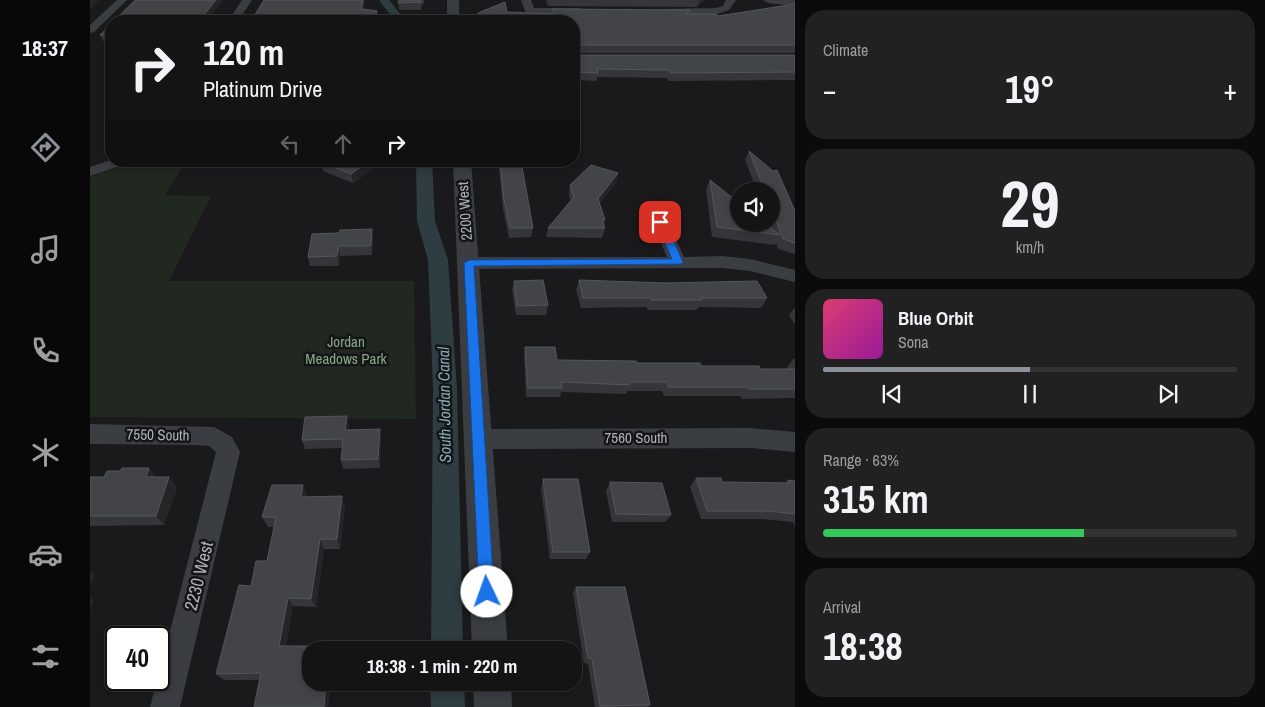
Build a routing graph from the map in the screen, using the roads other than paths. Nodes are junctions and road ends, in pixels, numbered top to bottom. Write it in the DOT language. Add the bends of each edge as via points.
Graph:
graph roads {
  1 [pos="122,0"];
  2 [pos="247,0"];
  3 [pos="453,0"];
  4 [pos="526,0"];
  5 [pos="731,0"];
  6 [pos="768,0"];
  7 [pos="795,3"];
  8 [pos="590,12"];
  9 [pos="649,12"];
  10 [pos="106,15"];
  11 [pos="237,15"];
  12 [pos="453,15"];
  13 [pos="105,16"];
  14 [pos="90,30"];
  15 [pos="105,167"];
  16 [pos="462,167"];
  17 [pos="90,172"];
  18 [pos="660,222"];
  19 [pos="678,262"];
  20 [pos="469,263"];
  21 [pos="795,276"];
  22 [pos="90,434"];
  23 [pos="478,439"];
  24 [pos="795,442"];
  25 [pos="224,444"];
  26 [pos="489,641"];
  27 [pos="492,691"];
  28 [pos="164,707"];
  29 [pos="493,707"];
  1 -- 10 [label="street"];
  2 -- 11 [label="street"];
  3 -- 12 [label="street"];
  4 -- 8 [label="street" via="530,12"];
  5 -- 9 [label="street" via="726,8 717,11"];
  6 -- 7 [label="street"];
  13 -- 14 [label="street"];
  15 -- 17 [label="street"];
  16 -- 20 [label="street, 2200 West"];
  18 -- 19 [label="street"];
  19 -- 20 [label="street"];
  19 -- 21 [label="street" via="750,265"];
  20 -- 23 [label="street, 2200 West"];
  22 -- 25 [label="street, 7550 South" via="194,435 214,437"];
  23 -- 24 [label="street, 7560 South" via="751,438"];
  23 -- 26 [label="street, 2200 West"];
  25 -- 28 [label="street, 2230 West" via="228,452 227,461"];
  27 -- 29 [label="street"];
}
